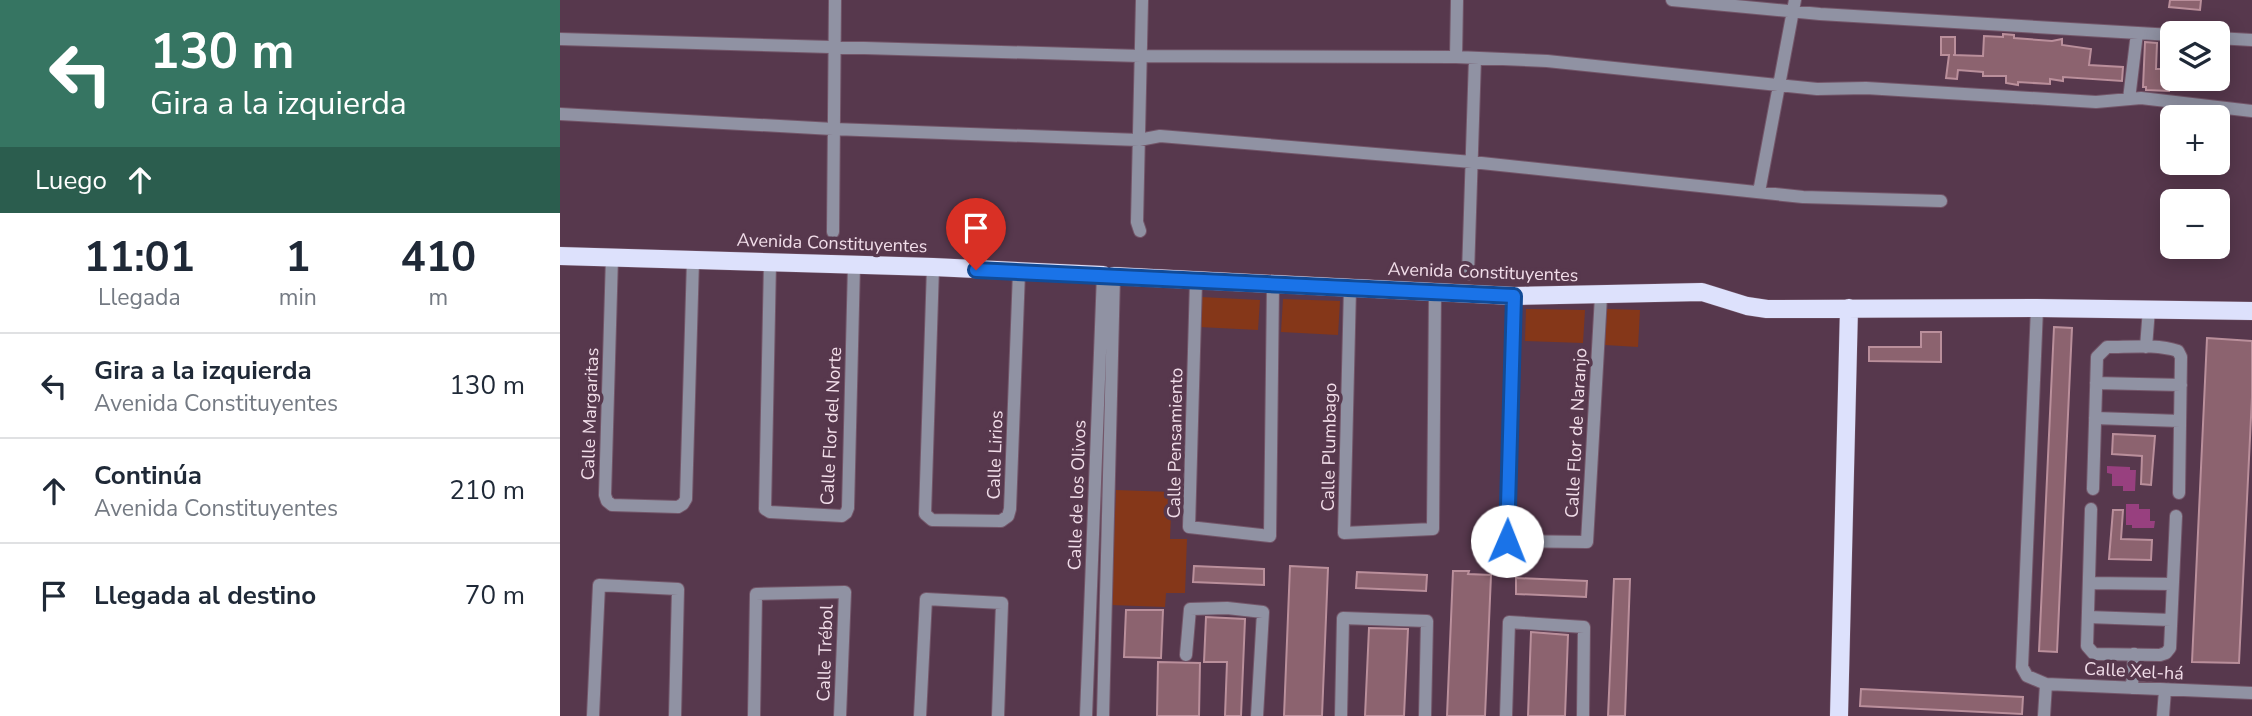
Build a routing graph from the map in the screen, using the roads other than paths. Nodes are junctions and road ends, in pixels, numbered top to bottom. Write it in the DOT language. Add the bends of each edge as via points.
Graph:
graph roads {
  1 [pos="835,0"];
  2 [pos="1142,0"];
  3 [pos="1457,0"];
  4 [pos="1672,0"];
  5 [pos="1793,6"];
  6 [pos="2137,33"];
  7 [pos="2160,34"];
  8 [pos="560,38"];
  9 [pos="2230,39"];
  10 [pos="2252,40"];
  11 [pos="833,47"];
  12 [pos="1140,56"];
  13 [pos="1456,57"];
  14 [pos="1475,58"];
  15 [pos="1779,86"];
  16 [pos="2129,99"];
  17 [pos="2252,111"];
  18 [pos="560,114"];
  19 [pos="833,129"];
  20 [pos="1139,140"];
  21 [pos="1472,162"];
  22 [pos="1759,192"];
  23 [pos="1941,201"];
  24 [pos="1140,231"];
  25 [pos="833,232"];
  26 [pos="560,256"];
  27 [pos="612,257"];
  28 [pos="693,260"];
  29 [pos="770,262"];
  30 [pos="854,265"];
  31 [pos="933,267"];
  32 [pos="1019,272"];
  33 [pos="1468,274"];
  34 [pos="1108,275"];
  35 [pos="1196,281"];
  36 [pos="1273,285"];
  37 [pos="1350,288"];
  38 [pos="1435,293"];
  39 [pos="1514,296"];
  40 [pos="1601,296"];
  41 [pos="1849,308"];
  42 [pos="2038,308"];
  43 [pos="2149,309"];
  44 [pos="2252,311"];
  45 [pos="2146,347"];
  46 [pos="2096,383"];
  47 [pos="2180,385"];
  48 [pos="2095,418"];
  49 [pos="2180,421"];
  50 [pos="2093,489"];
  51 [pos="2179,493"];
  52 [pos="2091,509"];
  53 [pos="2176,516"];
  54 [pos="2089,583"];
  55 [pos="2173,584"];
  56 [pos="2088,617"];
  57 [pos="2171,620"];
  58 [pos="2134,654"];
  59 [pos="1186,655"];
  60 [pos="2046,684"];
  61 [pos="2133,688"];
  62 [pos="2165,690"];
  63 [pos="2252,693"];
  64 [pos="593,716"];
  65 [pos="675,716"];
  66 [pos="754,716"];
  67 [pos="840,716"];
  68 [pos="920,716"];
  69 [pos="998,716"];
  70 [pos="1086,716"];
  71 [pos="1102,716"];
  72 [pos="1257,716"];
  73 [pos="1341,716"];
  74 [pos="1425,716"];
  75 [pos="1506,716"];
  76 [pos="1583,716"];
  77 [pos="1839,716"];
  78 [pos="2044,716"];
  79 [pos="2163,716"];
  1 -- 11 [label="street"];
  2 -- 12 [label="street"];
  3 -- 13 [label="street"];
  4 -- 5 [label="street"];
  5 -- 6 [label="street"];
  5 -- 15 [label="street"];
  6 -- 7 [label="street"];
  6 -- 16 [label="street"];
  8 -- 11 [label="street"];
  9 -- 10 [label="street"];
  11 -- 12 [label="street"];
  11 -- 19 [label="street"];
  12 -- 13 [label="street"];
  12 -- 20 [label="street"];
  13 -- 14 [label="street"];
  14 -- 15 [label="street" via="1547,61"];
  14 -- 21 [label="street"];
  15 -- 16 [label="street" via="2096,102"];
  15 -- 22 [label="street"];
  16 -- 17 [label="street"];
  18 -- 19 [label="street"];
  19 -- 20 [label="street"];
  19 -- 25 [label="street"];
  20 -- 21 [label="street" via="1160,136"];
  20 -- 24 [label="street"];
  21 -- 22 [label="street"];
  21 -- 33 [label="street"];
  22 -- 23 [label="street"];
  26 -- 27 [label="main road, Avenida Constituyentes"];
  27 -- 28 [label="main road, Avenida Constituyentes"];
  27 -- 28 [label="street, Calle Margaritas" via="605,495 612,505 678,507 686,499"];
  28 -- 29 [label="main road, Avenida Constituyentes"];
  29 -- 30 [label="main road, Avenida Constituyentes"];
  29 -- 30 [label="street, Calle Flor del Norte" via="765,509 842,516 848,508"];
  30 -- 31 [label="main road, Avenida Constituyentes"];
  31 -- 32 [label="main road, Avenida Constituyentes"];
  31 -- 32 [label="street, Calle Lirios" via="925,514 932,520 1001,521 1010,509"];
  32 -- 34 [label="main road, Avenida Constituyentes"];
  34 -- 35 [label="main road, Avenida Constituyentes"];
  34 -- 70 [label="street, Calle de los Olivos"];
  34 -- 71 [label="street, Calle de los Olivos"];
  35 -- 36 [label="main road, Avenida Constituyentes"];
  35 -- 36 [label="street, Calle Pensamiento" via="1189,527 1270,536"];
  36 -- 37 [label="main road, Avenida Constituyentes"];
  37 -- 38 [label="main road, Avenida Constituyentes"];
  37 -- 38 [label="street, Calle Plumbago" via="1344,533 1433,529"];
  38 -- 39 [label="main road, Avenida Constituyentes"];
  39 -- 40 [label="main road, Avenida Constituyentes"];
  39 -- 40 [label="street, Calle Flor de Naranjo" via="1507,541 1587,542"];
  40 -- 41 [label="main road, Avenida Constituyentes" via="1702,292 1767,309"];
  41 -- 42 [label="main road, Avenida Constituyentes"];
  41 -- 77 [label="main road"];
  42 -- 43 [label="main road, Avenida Constituyentes"];
  42 -- 60 [label="street" via="2022,667 2027,676"];
  43 -- 44 [label="main road, Avenida Constituyentes"];
  43 -- 45 [label="street"];
  45 -- 46 [label="street" via="2101,350 2096,357"];
  45 -- 47 [label="street" via="2178,351"];
  46 -- 47 [label="street"];
  46 -- 48 [label="street"];
  47 -- 49 [label="street"];
  48 -- 49 [label="street"];
  48 -- 50 [label="street"];
  49 -- 51 [label="street"];
  52 -- 54 [label="street"];
  53 -- 55 [label="street"];
  54 -- 55 [label="street"];
  54 -- 56 [label="street"];
  55 -- 57 [label="street"];
  56 -- 57 [label="street"];
  56 -- 58 [label="street" via="2089,651"];
  57 -- 58 [label="street" via="2166,653"];
  58 -- 61 [label="street"];
  59 -- 72 [label="street" via="1190,609 1263,612"];
  60 -- 61 [label="street, Calle Xel-há"];
  60 -- 78 [label="street"];
  61 -- 62 [label="street, Calle Xel-há"];
  62 -- 63 [label="street, Calle Xel-há"];
  62 -- 79 [label="street"];
  64 -- 65 [label="street" via="600,585 678,589"];
  66 -- 67 [label="street, Calle Trébol" via="756,594 845,592"];
  68 -- 69 [label="street" via="926,599 1002,603"];
  73 -- 74 [label="street" via="1343,618 1427,621"];
  75 -- 76 [label="street" via="1508,622 1584,627"];
}
